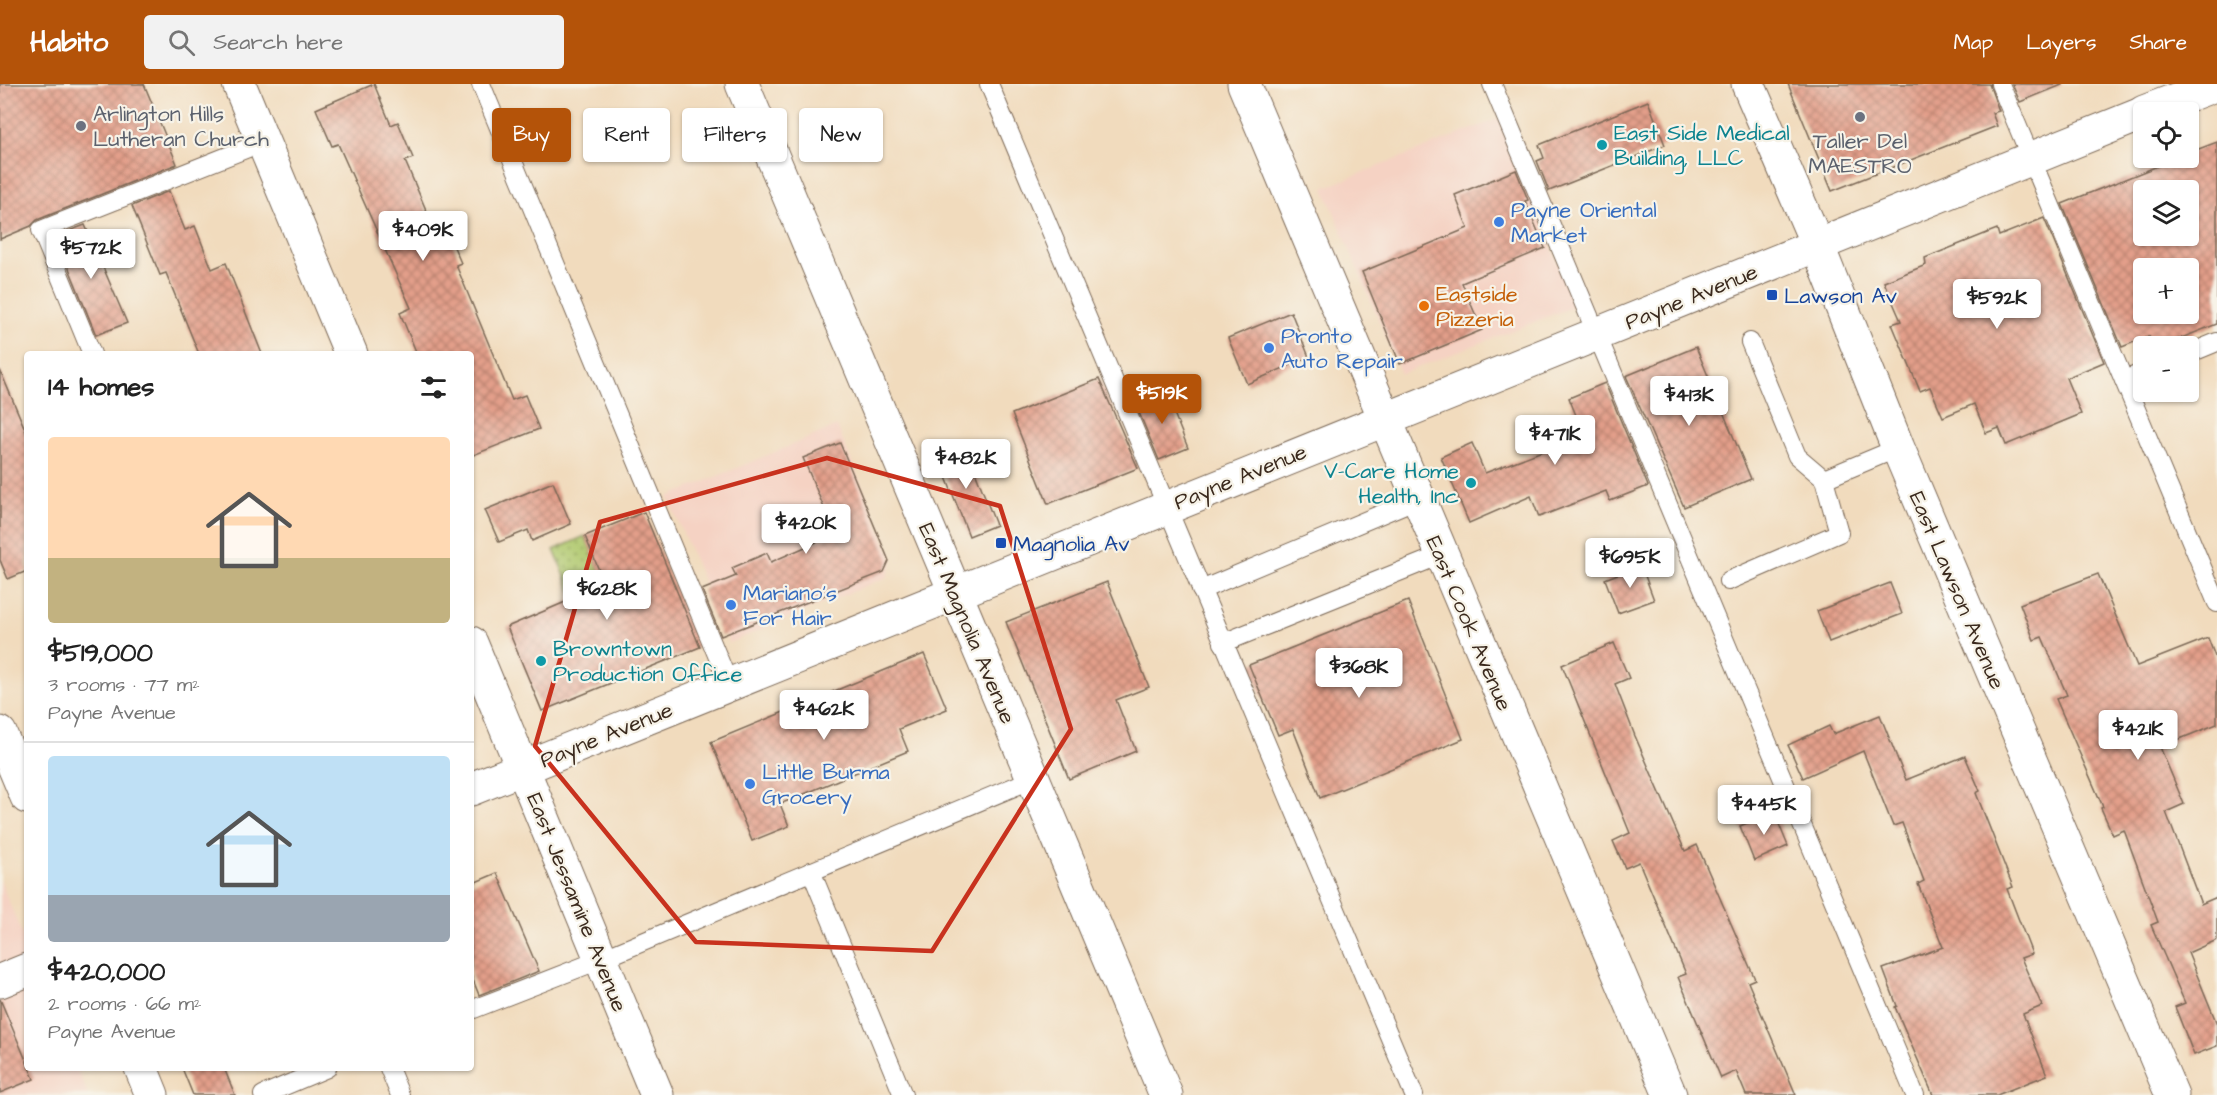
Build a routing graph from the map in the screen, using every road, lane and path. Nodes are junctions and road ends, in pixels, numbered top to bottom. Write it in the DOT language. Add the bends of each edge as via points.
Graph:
graph roads {
  1 [pos="239,84"];
  2 [pos="481,84"];
  3 [pos="742,84"];
  4 [pos="989,84"];
  5 [pos="1244,84"];
  6 [pos="1492,84"];
  7 [pos="1748,84"];
  8 [pos="2000,84"];
  9 [pos="2217,84"];
  10 [pos="2172,102"];
  11 [pos="2133,117"];
  12 [pos="263,142"];
  13 [pos="2031,157"];
  14 [pos="1817,244"];
  15 [pos="1598,335"];
  16 [pos="1750,342"];
  17 [pos="2217,342"];
  18 [pos="2199,349"];
  19 [pos="91,351"];
  20 [pos="350,351"];
  21 [pos="2133,376"];
  22 [pos="2124,380"];
  23 [pos="1383,419"];
  24 [pos="1898,448"];
  25 [pos="1824,479"];
  26 [pos="1417,499"];
  27 [pos="1165,506"];
  28 [pos="1441,555"];
  29 [pos="1728,581"];
  30 [pos="1201,590"];
  31 [pos="955,592"];
  32 [pos="2217,603"];
  33 [pos="1223,643"];
  34 [pos="474,651"];
  35 [pos="729,684"];
  36 [pos="12,746"];
  37 [pos="523,768"];
  38 [pos="1033,778"];
  39 [pos="24,787"];
  40 [pos="474,788"];
  41 [pos="811,871"];
  42 [pos="602,959"];
  43 [pos="24,971"];
  44 [pos="0,981"];
  45 [pos="474,1009"];
  46 [pos="142,1071"];
  47 [pos="320,1071"];
  48 [pos="390,1071"];
  49 [pos="152,1095"];
  50 [pos="263,1095"];
  51 [pos="400,1095"];
  52 [pos="657,1095"];
  53 [pos="903,1095"];
  54 [pos="1166,1095"];
  55 [pos="1414,1095"];
  56 [pos="1670,1095"];
  57 [pos="1915,1095"];
  58 [pos="2172,1095"];
  1 -- 12 [label="street"];
  2 -- 35 [label="lane"];
  3 -- 31 [label="street, East Magnolia Avenue"];
  4 -- 27 [label="lane"];
  5 -- 23 [label="street, East Cook Avenue"];
  6 -- 15 [label="lane"];
  7 -- 14 [label="street, East Lawson Avenue"];
  8 -- 13 [label="lane"];
  9 -- 10 [label="street, Payne Avenue"];
  11 -- 13 [label="street, Payne Avenue"];
  12 -- 19 [label="lane" via="41,230"];
  12 -- 20 [label="street"];
  13 -- 14 [label="street, Payne Avenue"];
  13 -- 22 [label="lane"];
  14 -- 15 [label="street, Payne Avenue"];
  14 -- 24 [label="street, East Lawson Avenue"];
  15 -- 23 [label="street, Payne Avenue"];
  15 -- 57 [label="lane"];
  16 -- 25 [label="lane" via="1797,456"];
  17 -- 18 [label="lane"];
  21 -- 22 [label="lane"];
  22 -- 32 [label="lane"];
  23 -- 26 [label="street, East Cook Avenue"];
  23 -- 27 [label="street, Payne Avenue"];
  24 -- 25 [label="lane"];
  24 -- 58 [label="street, East Lawson Avenue"];
  25 -- 29 [label="lane" via="1839,533"];
  26 -- 28 [label="street, East Cook Avenue"];
  26 -- 30 [label="lane"];
  27 -- 30 [label="lane"];
  27 -- 31 [label="street, Payne Avenue"];
  28 -- 33 [label="lane"];
  28 -- 56 [label="street, East Cook Avenue"];
  30 -- 33 [label="lane"];
  31 -- 35 [label="street, Payne Avenue"];
  31 -- 38 [label="street, East Magnolia Avenue"];
  33 -- 55 [label="lane"];
  34 -- 37 [label="street, East Jessamine Avenue"];
  35 -- 37 [label="street, Payne Avenue"];
  36 -- 39 [label="street"];
  37 -- 40 [label="street, Payne Avenue"];
  37 -- 42 [label="street, East Jessamine Avenue"];
  38 -- 41 [label="lane"];
  38 -- 54 [label="street, East Magnolia Avenue"];
  41 -- 42 [label="lane"];
  41 -- 53 [label="lane"];
  42 -- 45 [label="lane"];
  42 -- 52 [label="street, East Jessamine Avenue"];
  43 -- 44 [label="street"];
  46 -- 49 [label="street"];
  47 -- 50 [label="lane"];
  48 -- 51 [label="lane"];
}
